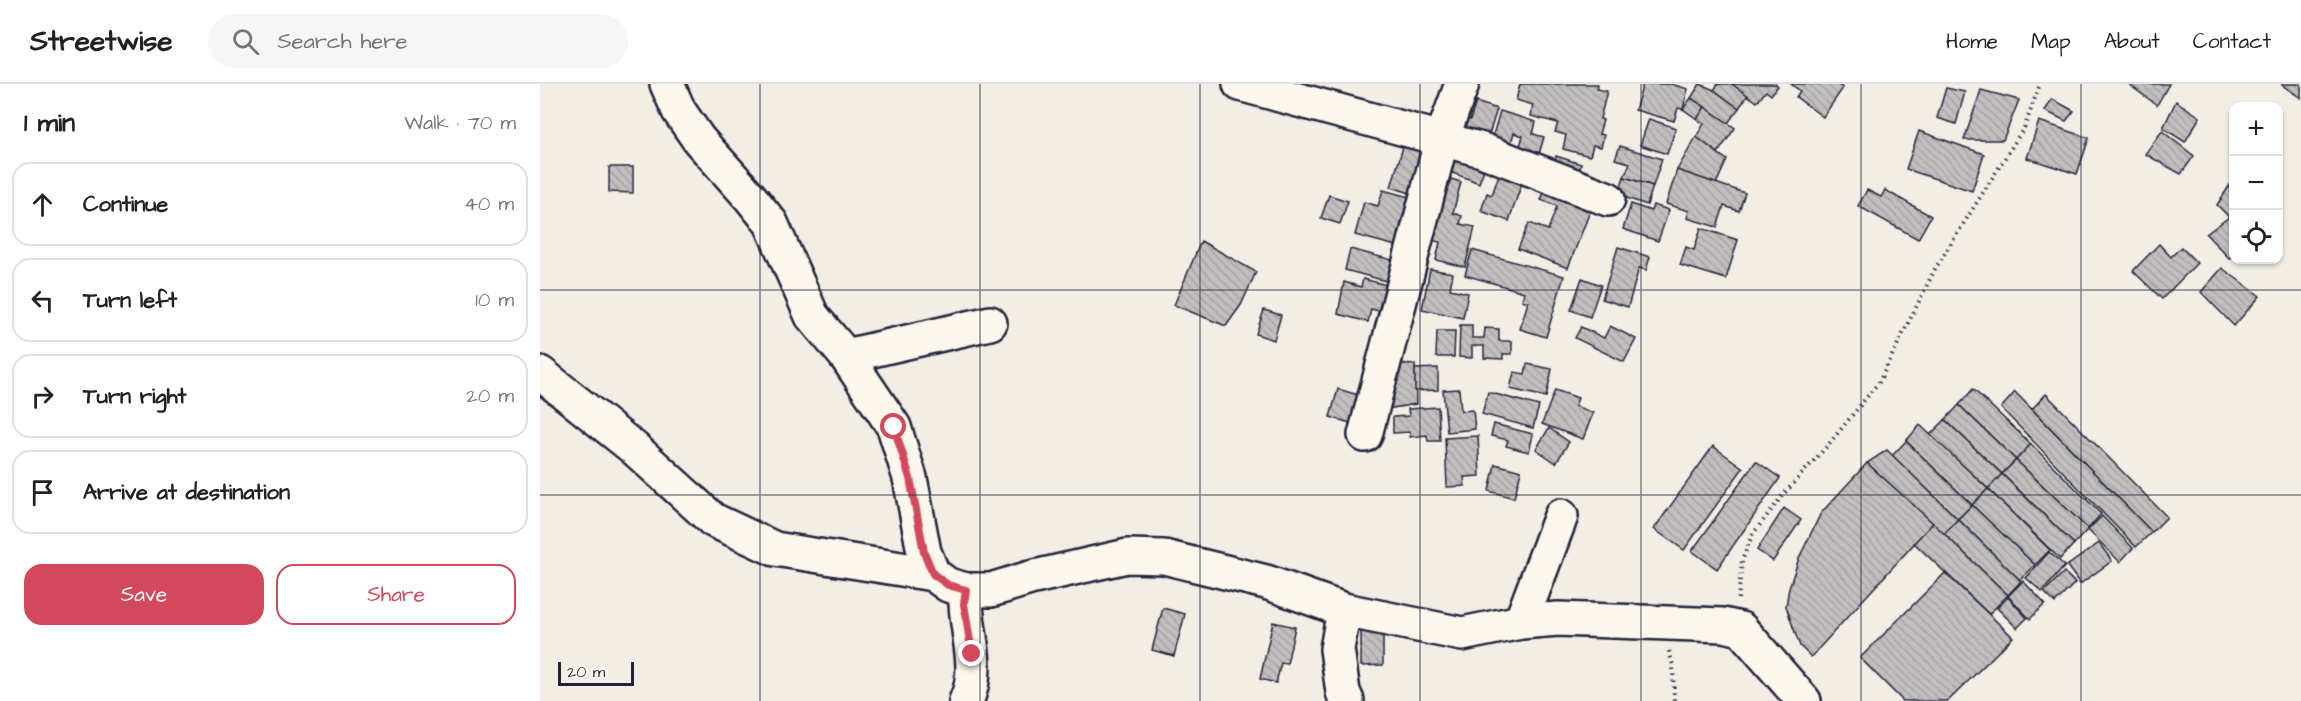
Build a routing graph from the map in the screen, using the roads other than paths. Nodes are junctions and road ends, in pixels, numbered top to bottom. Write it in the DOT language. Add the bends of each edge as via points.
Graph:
graph roads {
  1 [pos="667,84"];
  2 [pos="1240,84"];
  3 [pos="1462,84"];
  4 [pos="1443,138"];
  5 [pos="1608,199"];
  6 [pos="990,323"];
  7 [pos="846,356"];
  8 [pos="540,374"];
  9 [pos="1365,435"];
  10 [pos="1561,516"];
  11 [pos="933,574"];
  12 [pos="966,590"];
  13 [pos="1344,610"];
  14 [pos="1521,622"];
  15 [pos="966,701"];
  16 [pos="1347,701"];
  17 [pos="1804,701"];
  1 -- 7 [label="street" via="699,140 771,223 812,316"];
  2 -- 4 [label="street"];
  3 -- 4 [label="street"];
  4 -- 5 [label="street"];
  4 -- 9 [label="street"];
  6 -- 7 [label="street"];
  7 -- 11 [label="street" via="894,427 910,478 924,552"];
  8 -- 11 [label="street" via="635,449 713,520 775,549"];
  10 -- 14 [label="street"];
  11 -- 12 [label="street" via="948,585"];
  12 -- 13 [label="street" via="991,590 1127,556 1164,557 1266,582"];
  12 -- 15 [label="street" via="964,604 972,654 972,689"];
  13 -- 14 [label="street" via="1462,634"];
  13 -- 16 [label="street" via="1337,649"];
  14 -- 17 [label="street" via="1662,622 1741,629"];
}
